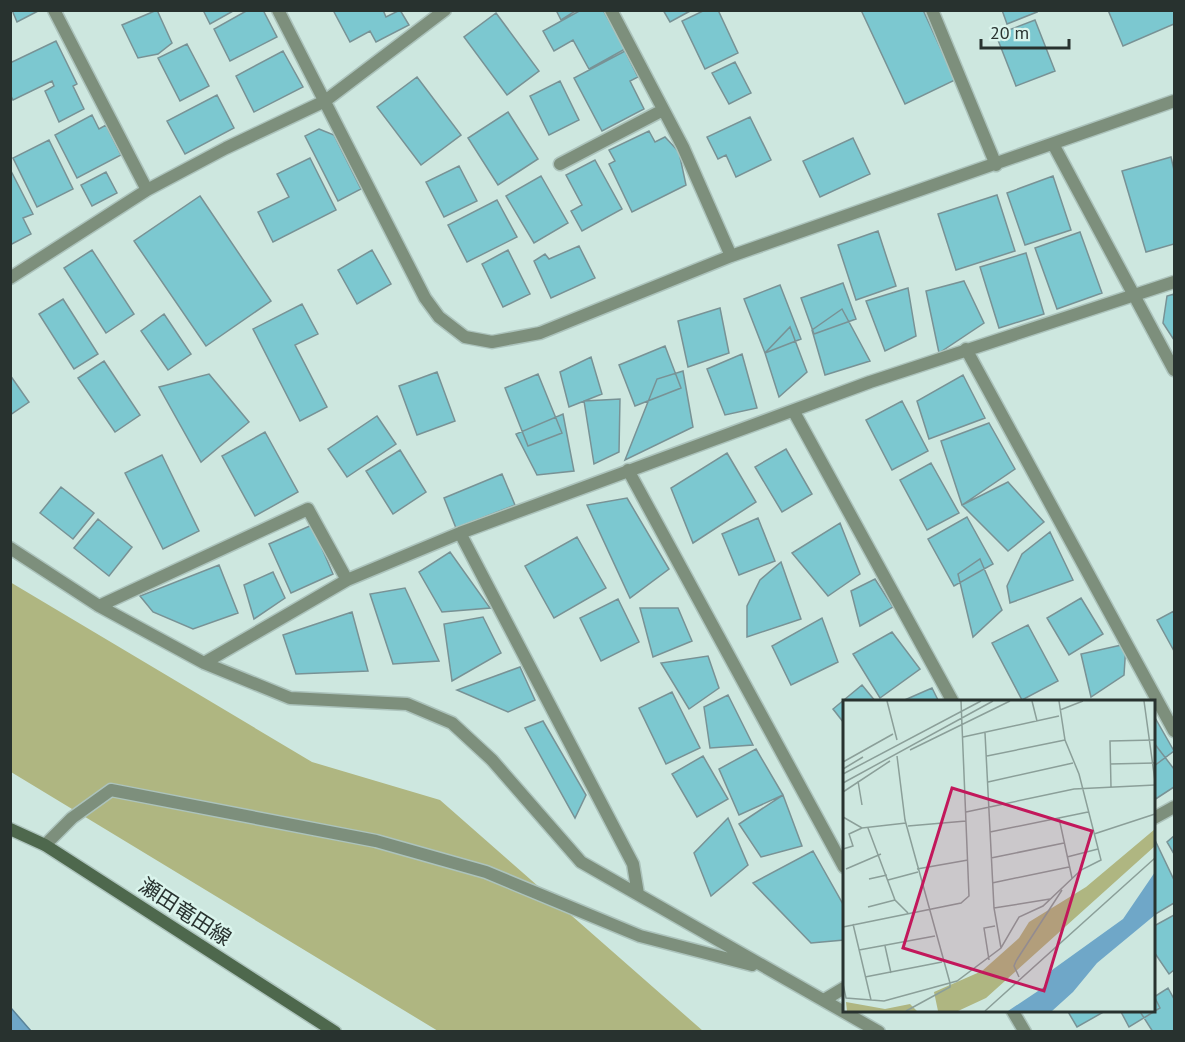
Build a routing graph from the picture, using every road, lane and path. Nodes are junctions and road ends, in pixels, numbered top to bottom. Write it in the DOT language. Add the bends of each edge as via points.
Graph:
graph roads {
  1 [pos="54,10"];
  2 [pos="278,10"];
  3 [pos="446,10"];
  4 [pos="611,10"];
  5 [pos="932,10"];
  6 [pos="325,101"];
  7 [pos="1174,101"];
  8 [pos="663,110"];
  9 [pos="1053,144"];
  10 [pos="560,164"];
  11 [pos="996,165"];
  12 [pos="147,190"];
  13 [pos="731,256"];
  14 [pos="10,278"];
  15 [pos="1174,282"];
  16 [pos="1134,297"];
  17 [pos="966,349"];
  18 [pos="1174,370"];
  19 [pos="794,412"];
  20 [pos="628,470"];
  21 [pos="460,533"];
  22 [pos="10,548"];
  23 [pos="347,580"];
  24 [pos="99,606"];
  25 [pos="204,663"];
  26 [pos="952,700"];
  27 [pos="1174,731"];
  28 [pos="1174,807"];
  29 [pos="1155,817"];
  30 [pos="10,829"];
  31 [pos="45,845"];
  32 [pos="843,865"];
  33 [pos="638,894"];
  34 [pos="768,970"];
  35 [pos="843,989"];
  36 [pos="824,1000"];
  37 [pos="843,1011"];
  38 [pos="845,1012"];
  39 [pos="1013,1012"];
  40 [pos="335,1032"];
  41 [pos="879,1032"];
  42 [pos="1025,1032"];
  1 -- 12 [label="street"];
  2 -- 6 [label="street"];
  3 -- 6 [label="street"];
  4 -- 8 [label="street"];
  5 -- 11 [label="street"];
  6 -- 12 [label="street"];
  6 -- 13 [label="street" via="426,298 439,317 465,337 492,342 540,333"];
  7 -- 9 [label="street"];
  8 -- 10 [label="street"];
  8 -- 13 [label="street"];
  9 -- 11 [label="street"];
  9 -- 16 [label="street"];
  11 -- 13 [label="street"];
  12 -- 14 [label="street"];
  15 -- 16 [label="street"];
  16 -- 17 [label="street"];
  16 -- 18 [label="street"];
  17 -- 19 [label="street"];
  17 -- 27 [label="street"];
  19 -- 20 [label="street"];
  19 -- 26 [label="street"];
  20 -- 21 [label="street"];
  20 -- 32 [label="street"];
  21 -- 23 [label="street"];
  21 -- 33 [label="street" via="633,864"];
  22 -- 24 [label="street"];
  23 -- 24 [label="street" via="308,509"];
  23 -- 25 [label="street"];
  24 -- 25 [label="street"];
  25 -- 33 [label="street" via="290,698 407,704 452,723 492,760 581,862"];
  28 -- 29 [label="street"];
  30 -- 31 [label="main road, 瀬田竜田線"];
  31 -- 34 [label="street" via="72,818 111,790 151,796 398,848 486,872 640,936"];
  31 -- 40 [label="main road, 瀬田竜田線"];
  33 -- 34 [label="street"];
  34 -- 36 [label="street"];
  35 -- 36 [label="street"];
  36 -- 37 [label="street"];
  38 -- 41 [label="street"];
  39 -- 42 [label="street"];
}
